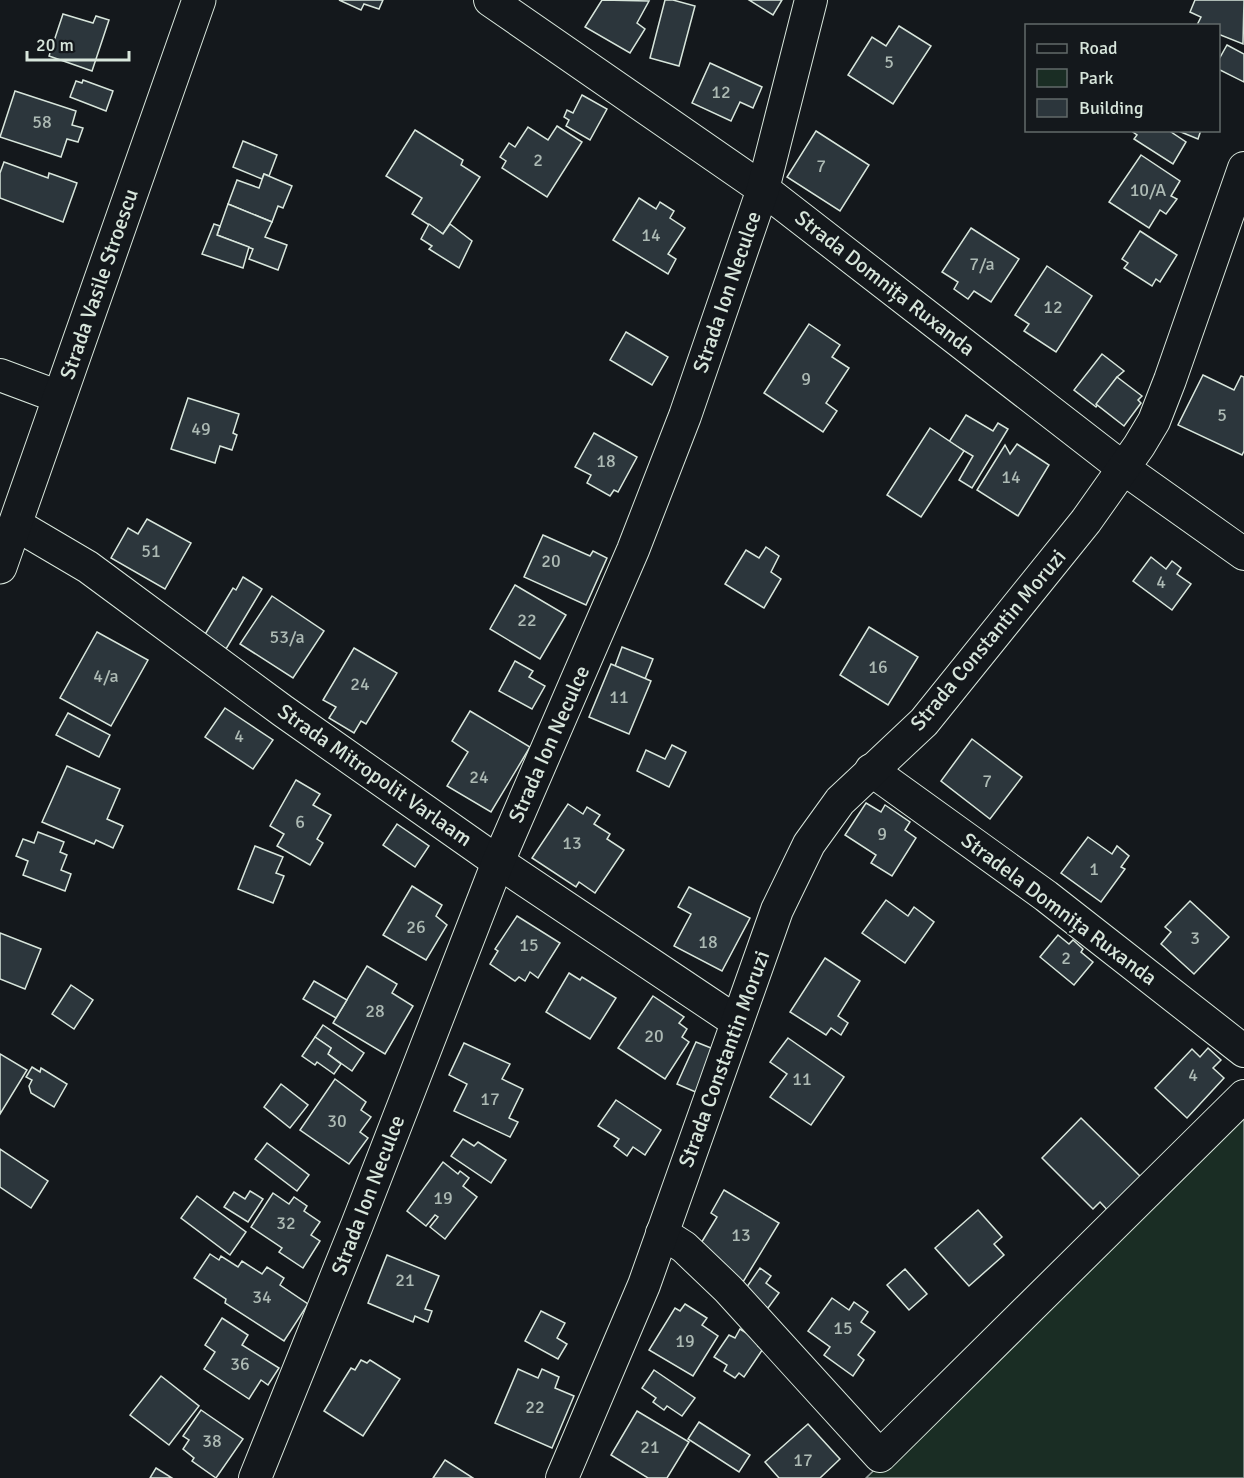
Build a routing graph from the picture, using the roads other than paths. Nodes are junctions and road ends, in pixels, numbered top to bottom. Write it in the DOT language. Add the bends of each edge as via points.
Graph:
graph roads {
  1 [pos="199,0"];
  2 [pos="490,0"];
  3 [pos="811,0"];
  4 [pos="1244,168"];
  5 [pos="763,189"];
  6 [pos="1234,239"];
  7 [pos="0,375"];
  8 [pos="59,397"];
  9 [pos="1122,468"];
  10 [pos="15,524"];
  11 [pos="1244,554"];
  12 [pos="0,567"];
  13 [pos="871,770"];
  14 [pos="498,862"];
  15 [pos="737,1022"];
  16 [pos="1244,1051"];
  17 [pos="1244,1096"];
  18 [pos="662,1233"];
  19 [pos="255,1478"];
  20 [pos="562,1478"];
  1 -- 8 [label="main road, Strada Vasile Stroescu"];
  2 -- 5 [label="street, Strada Domnița Ruxanda"];
  3 -- 5 [label="street, Strada Ion Neculce"];
  4 -- 6 [label="street, Strada Constantin Moruzi"];
  5 -- 9 [label="street, Strada Domnița Ruxanda"];
  5 -- 14 [label="street, Strada Ion Neculce" via="685,416 633,550"];
  6 -- 9 [label="street, Strada Constantin Moruzi" via="1154,421"];
  7 -- 8 [label="street"];
  8 -- 10 [label="main road, Strada Vasile Stroescu"];
  9 -- 11 [label="street, Strada Domnița Ruxanda"];
  9 -- 13 [label="street, Strada Constantin Moruzi" via="1086,521 924,722"];
  10 -- 12 [label="main road, Strada Vasile Stroescu"];
  10 -- 14 [label="street, Strada Mitropolit Varlaam" via="88,567"];
  13 -- 15 [label="street, Strada Constantin Moruzi" via="840,801 809,844 777,910"];
  13 -- 16 [label="street, Stradela Domnița Ruxanda" via="1046,896"];
  14 -- 15 [label="street, Strada Mitropolit Varlaam"];
  14 -- 19 [label="street, Strada Ion Neculce"];
  15 -- 18 [label="street, Strada Constantin Moruzi"];
  17 -- 18 [label="street" via="880,1456 728,1289 684,1247"];
  18 -- 20 [label="street, Strada Constantin Moruzi"];
}
